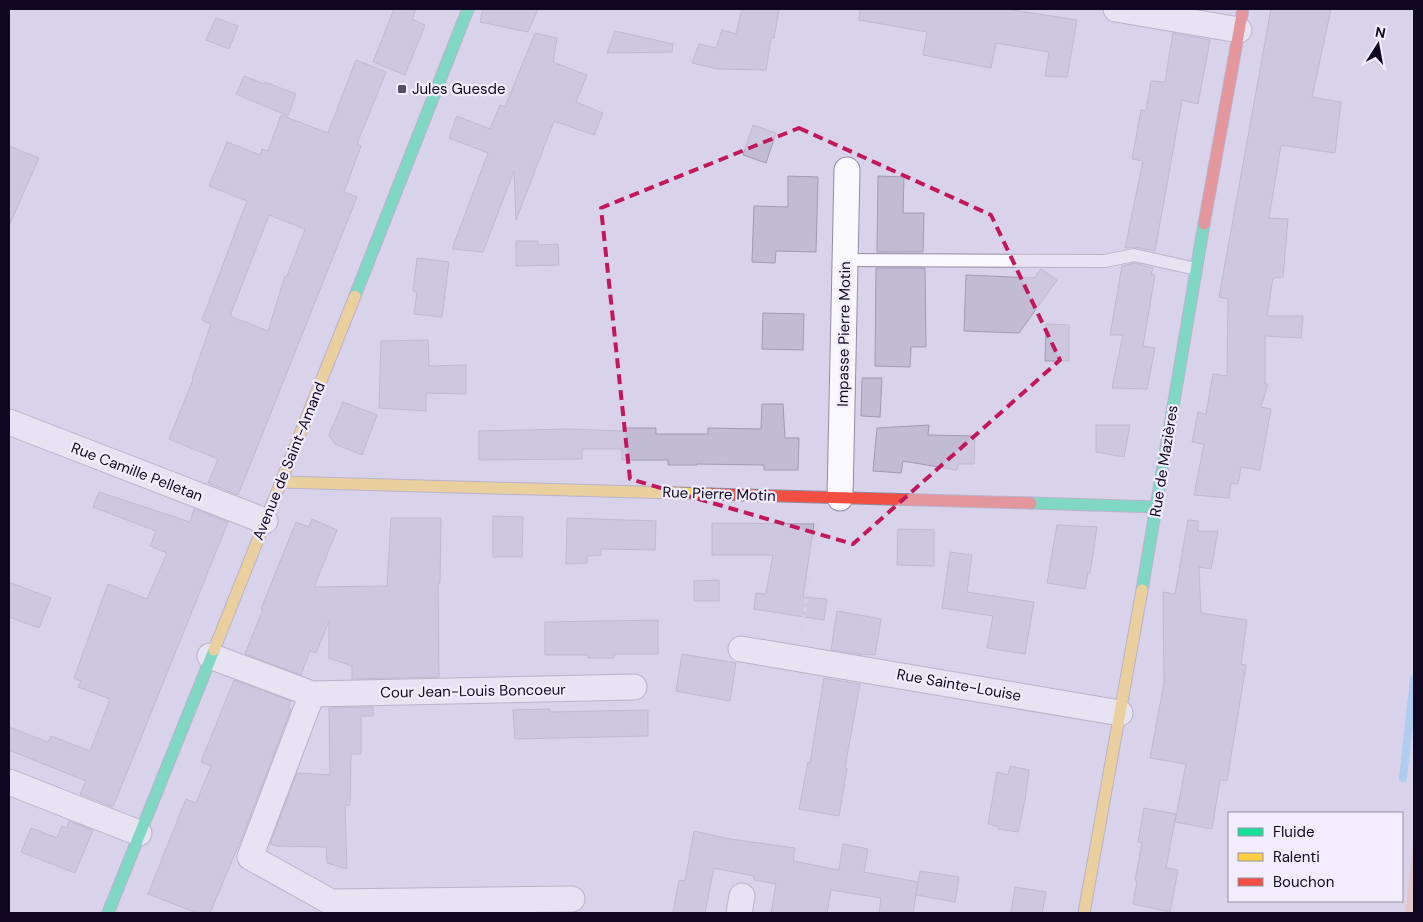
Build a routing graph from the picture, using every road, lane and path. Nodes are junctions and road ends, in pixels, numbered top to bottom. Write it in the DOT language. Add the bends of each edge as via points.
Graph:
graph roads {
  1 [pos="468,9"];
  2 [pos="1116,9"];
  3 [pos="1241,20"];
  4 [pos="847,170"];
  5 [pos="845,260"];
  6 [pos="1196,269"];
  7 [pos="9,422"];
  8 [pos="282,482"];
  9 [pos="831,498"];
  10 [pos="1156,507"];
  11 [pos="265,521"];
  12 [pos="741,649"];
  13 [pos="210,656"];
  14 [pos="798,658"];
  15 [pos="634,687"];
  16 [pos="312,694"];
  17 [pos="1120,713"];
  18 [pos="9,782"];
  19 [pos="139,833"];
  20 [pos="572,899"];
  21 [pos="108,913"];
  22 [pos="1084,913"];
  1 -- 8 [label="street, Avenue de Saint-Amand"];
  2 -- 3 [label="street"];
  3 -- 6 [label="street, Rue de Mazières"];
  4 -- 5 [label="street, Impasse Pierre Motin"];
  5 -- 6 [label="lane" via="1105,261 1134,255"];
  5 -- 9 [label="street, Impasse Pierre Motin"];
  6 -- 10 [label="street, Rue de Mazières"];
  7 -- 11 [label="street, Rue Camille Pelletan"];
  8 -- 9 [label="street, Rue Pierre Motin"];
  8 -- 11 [label="street, Avenue de Saint-Amand"];
  9 -- 10 [label="street, Rue Pierre Motin"];
  9 -- 14 [label="path"];
  10 -- 17 [label="street, Rue de Mazières"];
  11 -- 13 [label="street, Avenue de Saint-Amand"];
  12 -- 14 [label="street, Rue Sainte-Louise"];
  13 -- 16 [label="street, Cour Jean-Louis Boncoeur"];
  13 -- 19 [label="street, Avenue de Saint-Amand"];
  14 -- 17 [label="street, Rue Sainte-Louise"];
  15 -- 16 [label="street, Cour Jean-Louis Boncoeur"];
  16 -- 20 [label="street" via="250,857 331,902"];
  17 -- 22 [label="street, Rue de Mazières"];
  18 -- 19 [label="street"];
  19 -- 21 [label="street, Avenue de Saint-Amand"];
}
